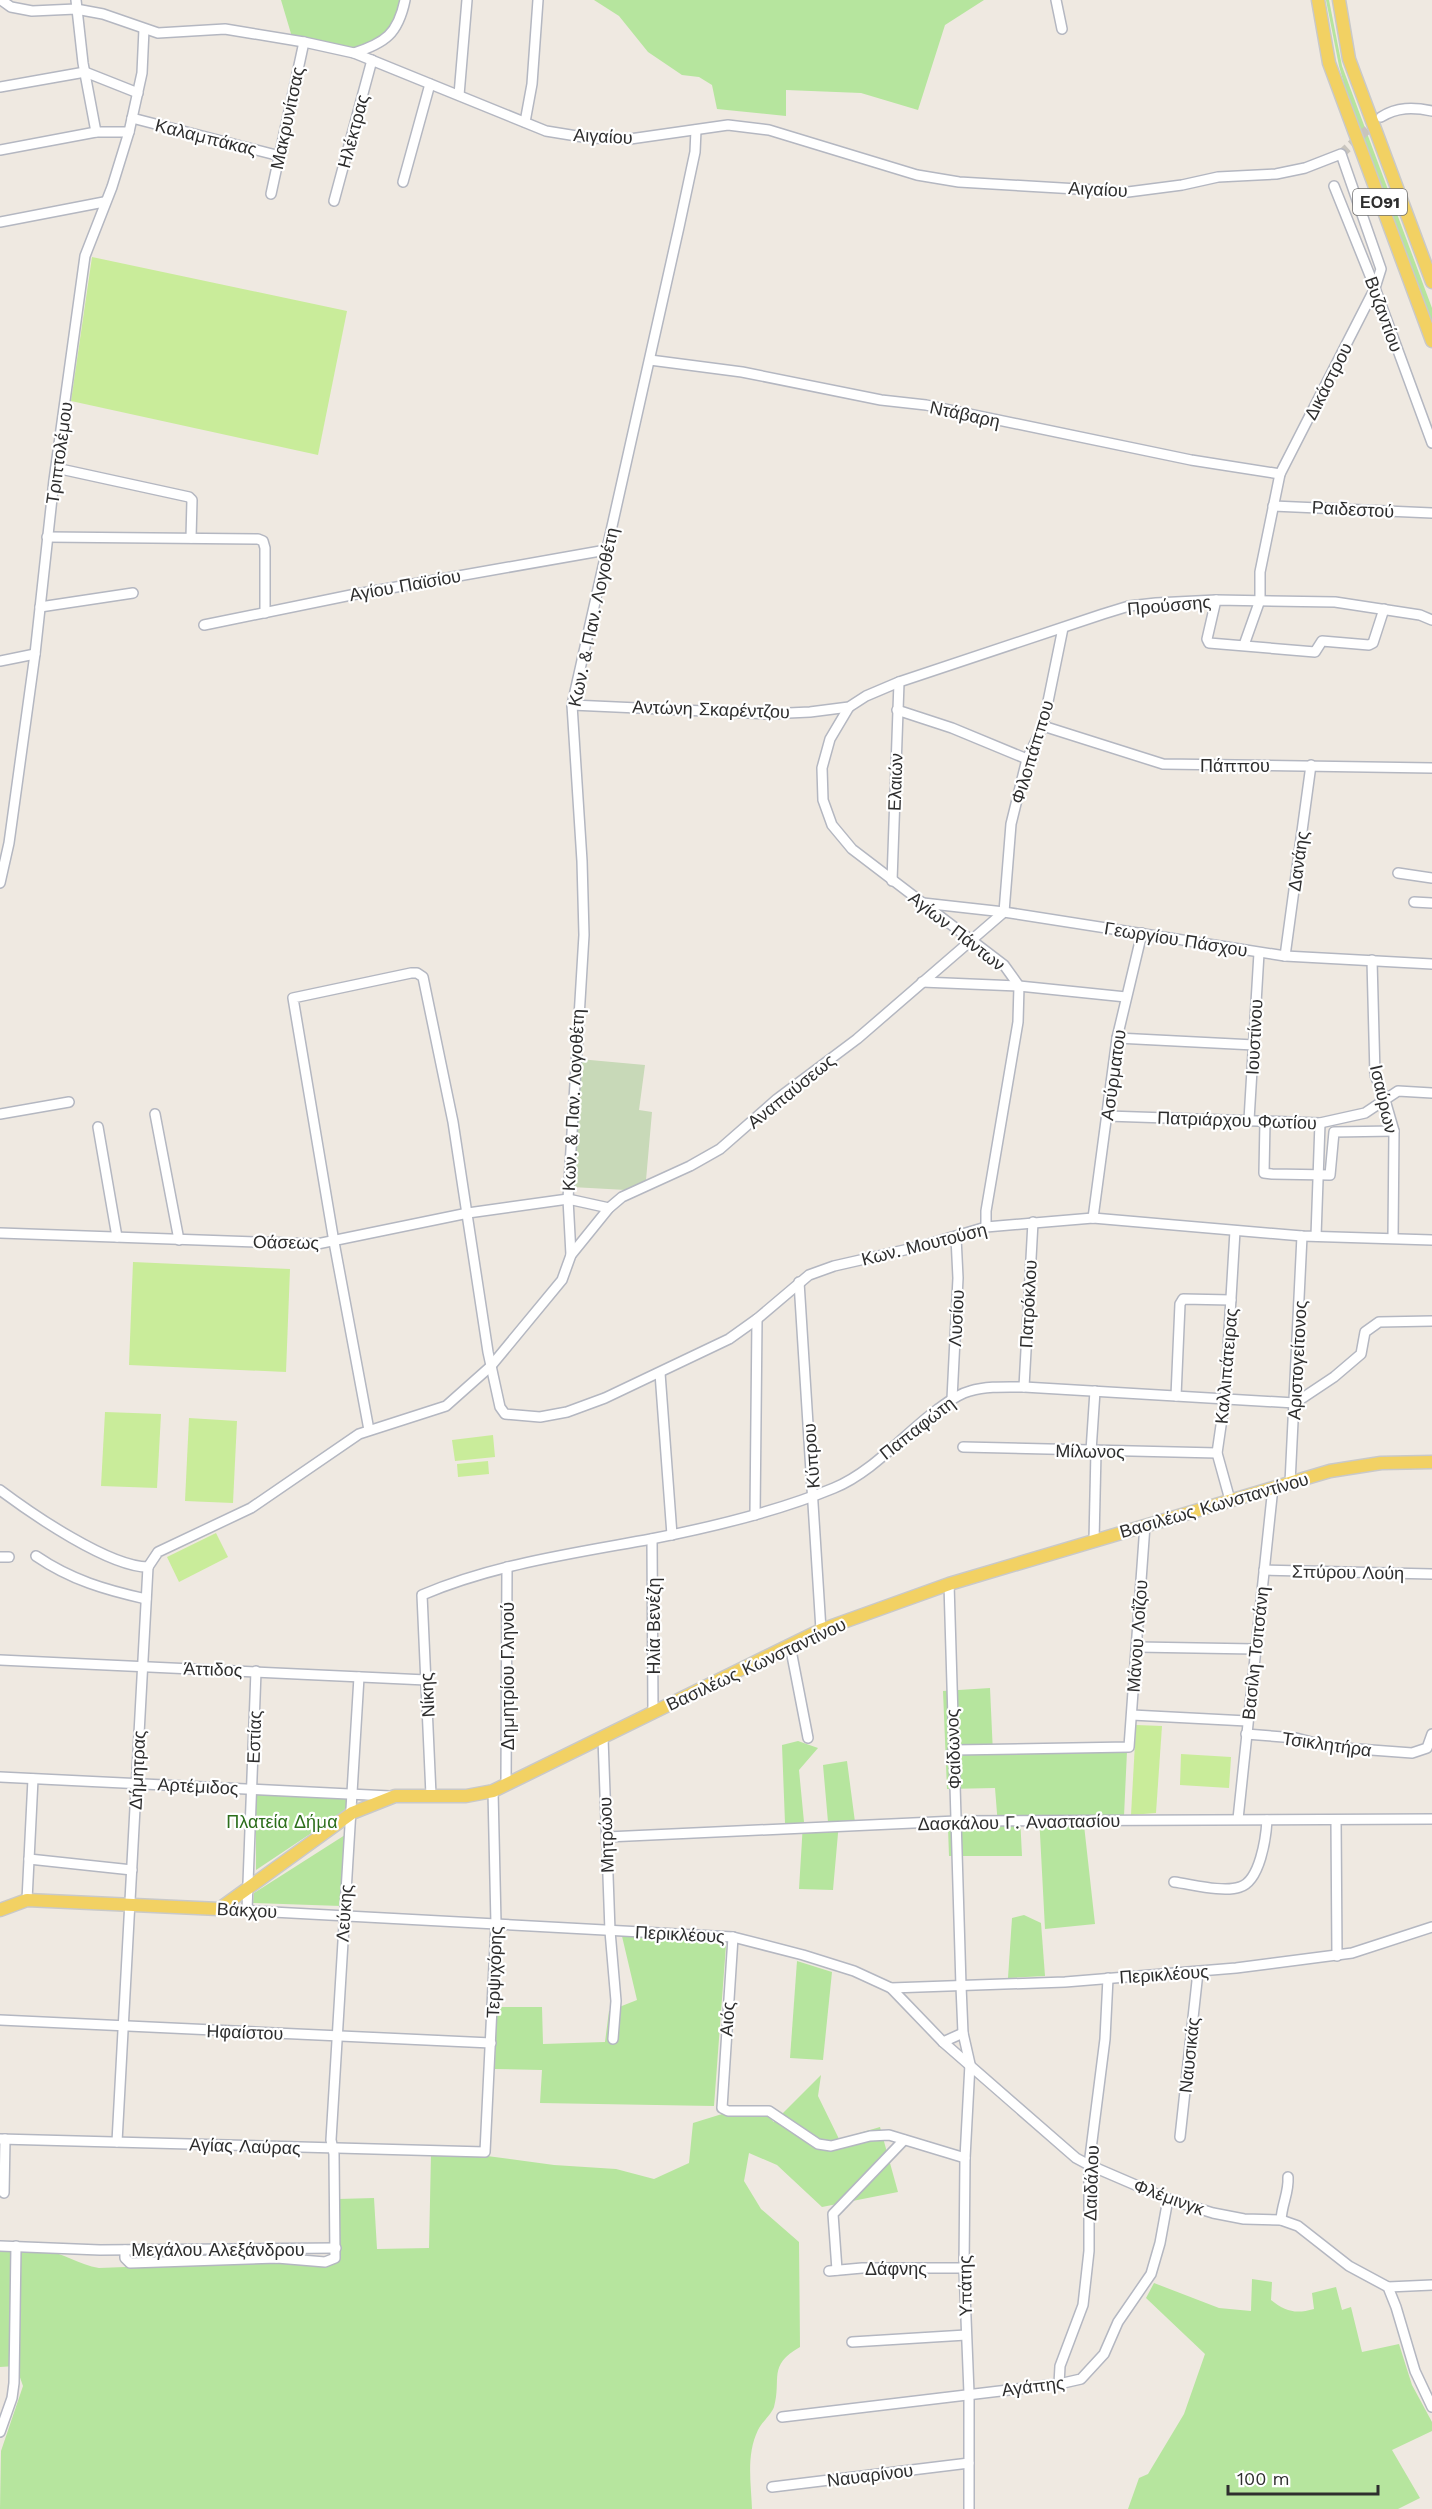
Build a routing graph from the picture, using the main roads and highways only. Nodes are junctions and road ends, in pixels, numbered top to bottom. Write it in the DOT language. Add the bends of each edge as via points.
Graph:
graph roads {
  1 [pos="1318,0"];
  2 [pos="1339,0"];
  3 [pos="1432,282"];
  4 [pos="1432,341"];
  5 [pos="1432,1462"];
  6 [pos="219,1909"];
  7 [pos="0,1910"];
  1 -- 4 [label="main road, ΕΟ91" via="1329,63"];
  2 -- 3 [label="main road, ΕΟ91" via="1349,59"];
  5 -- 6 [label="main road, Βασιλέως Κωνσταντίνου" via="1330,1471 949,1584 821,1630 493,1791 466,1796 395,1796 352,1812"];
  6 -- 7 [label="main road, Βάκχου" via="27,1900"];
}
